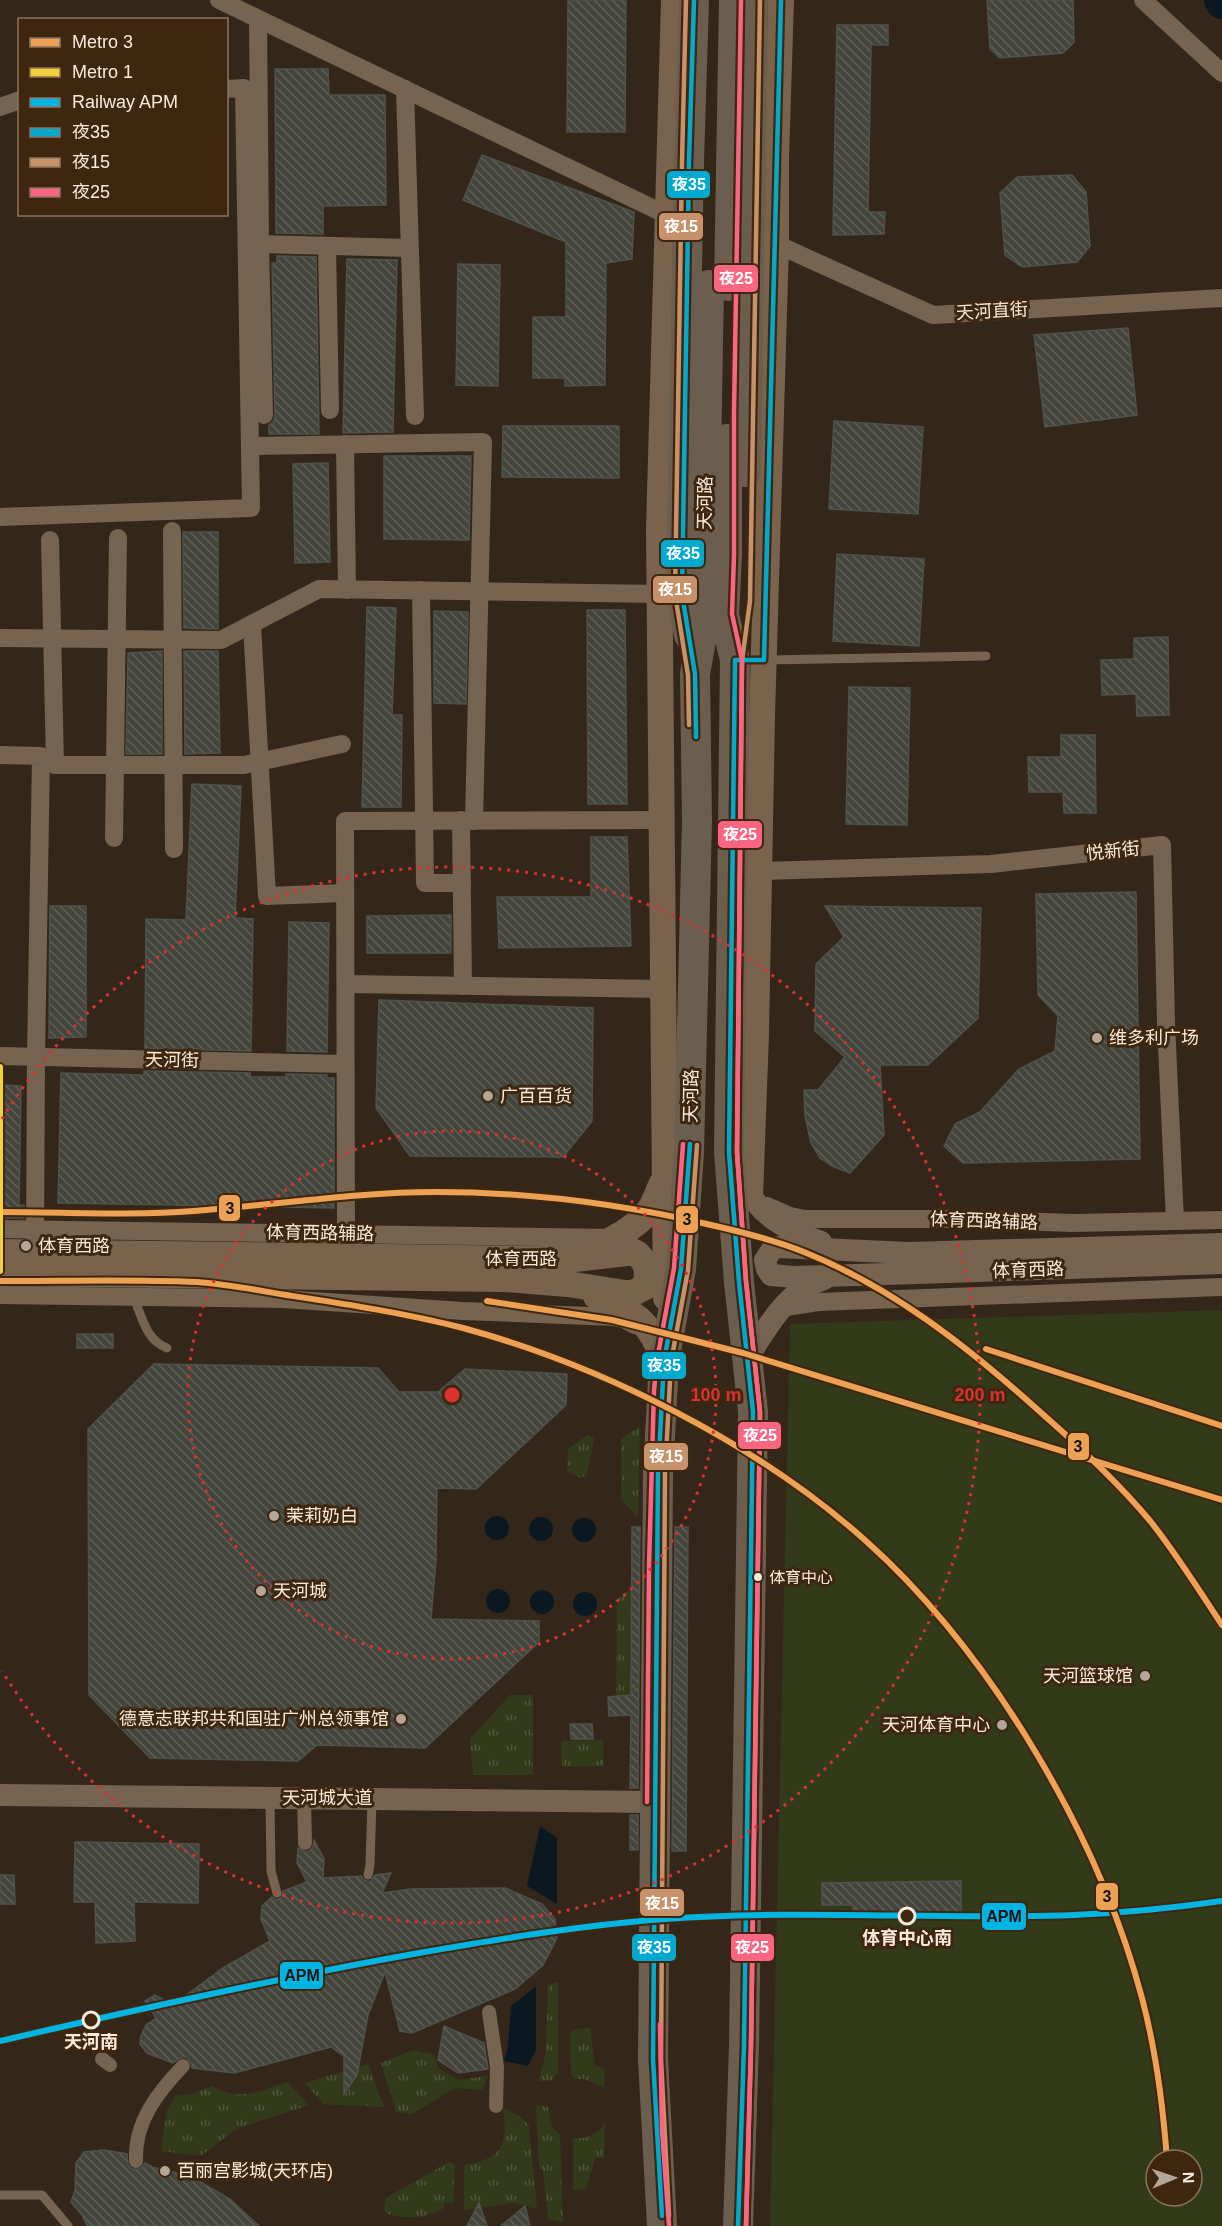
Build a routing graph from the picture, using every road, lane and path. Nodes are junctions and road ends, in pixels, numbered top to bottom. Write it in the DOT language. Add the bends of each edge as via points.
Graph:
graph roads {
  1 [pos="219,0"];
  2 [pos="674,0"];
  3 [pos="694,0"];
  4 [pos="714,0"];
  5 [pos="734,0"];
  6 [pos="753,0"];
  7 [pos="781,0"];
  8 [pos="1143,0"];
  9 [pos="258,19"];
  10 [pos="693,38"];
  11 [pos="752,38"];
  12 [pos="1222,73"];
  13 [pos="228,89"];
  14 [pos="405,89"];
  15 [pos="18,101"];
  16 [pos="0,108"];
  17 [pos="668,215"];
  18 [pos="260,244"];
  19 [pos="776,244"];
  20 [pos="327,246"];
  21 [pos="408,248"];
  22 [pos="719,286"];
  23 [pos="1222,298"];
  24 [pos="330,410"];
  25 [pos="264,415"];
  26 [pos="415,416"];
  27 [pos="345,444"];
  28 [pos="250,446"];
  29 [pos="0,517"];
  30 [pos="172,531"];
  31 [pos="118,538"];
  32 [pos="50,540"];
  33 [pos="347,590"];
  34 [pos="421,590"];
  35 [pos="670,594"];
  36 [pos="252,624"];
  37 [pos="0,638"];
  38 [pos="986,656"];
  39 [pos="749,660"];
  40 [pos="695,674"];
  41 [pos="342,744"];
  42 [pos="0,755"];
  43 [pos="468,820"];
  44 [pos="662,820"];
  45 [pos="424,821"];
  46 [pos="114,838"];
  47 [pos="174,849"];
  48 [pos="760,871"];
  49 [pos="462,883"];
  50 [pos="345,893"];
  51 [pos="346,984"];
  52 [pos="463,986"];
  53 [pos="663,989"];
  54 [pos="0,1056"];
  55 [pos="36,1056"];
  56 [pos="345,1064"];
  57 [pos="729,1152"];
  58 [pos="664,1178"];
  59 [pos="750,1197"];
  60 [pos="1222,1220"];
  61 [pos="1175,1221"];
  62 [pos="0,1229"];
  63 [pos="346,1233"];
  64 [pos="614,1238"];
  65 [pos="35,1241"];
  66 [pos="1222,1244"];
  67 [pos="848,1251"];
  68 [pos="0,1252"];
  69 [pos="635,1252"];
  70 [pos="575,1259"];
  71 [pos="1222,1263"];
  72 [pos="0,1273"];
  73 [pos="835,1276"];
  74 [pos="466,1279"];
  75 [pos="739,1282"];
  76 [pos="568,1284"];
  77 [pos="1222,1287"];
  78 [pos="0,1295"];
  79 [pos="134,1298"];
  80 [pos="780,1308"];
  81 [pos="463,1311"];
  82 [pos="167,1348"];
  83 [pos="748,1357"];
  84 [pos="664,1361"];
  85 [pos="0,1795"];
  86 [pos="270,1798"];
  87 [pos="304,1798"];
  88 [pos="373,1798"];
  89 [pos="654,1803"];
  90 [pos="305,1843"];
  91 [pos="368,1875"];
  92 [pos="277,1893"];
  93 [pos="489,2012"];
  94 [pos="183,2066"];
  95 [pos="496,2106"];
  96 [pos="135,2161"];
  97 [pos="0,2195"];
  98 [pos="68,2226"];
  99 [pos="662,2226"];
  100 [pos="738,2226"];
  1 -- 9 [label="street"];
  2 -- 17 [label="main road"];
  3 -- 10 [label="highway"];
  4 -- 22 [label="highway, 天河路"];
  5 -- 22 [label="highway, 天河路, bridge"];
  6 -- 11 [label="highway"];
  7 -- 19 [label="main road"];
  8 -- 12 [label="street"];
  9 -- 14 [label="street"];
  9 -- 18 [label="street"];
  10 -- 11 [label="highway" via="719,27 740,29"];
  10 -- 35 [label="highway"];
  11 -- 39 [label="highway" via="743,601"];
  13 -- 28 [label="street" via="244,88"];
  14 -- 17 [label="street"];
  14 -- 21 [label="street"];
  15 -- 16 [label="street"];
  17 -- 35 [label="main road" via="661,452"];
  18 -- 20 [label="street"];
  18 -- 25 [label="street"];
  19 -- 23 [label="street, 天河直街" via="933,315"];
  19 -- 39 [label="main road"];
  20 -- 21 [label="street"];
  20 -- 24 [label="street"];
  21 -- 26 [label="street"];
  22 -- 39 [label="highway, 天河路" via="727,555 724,615"];
  22 -- 40 [label="highway, 天河路" via="703,629"];
  27 -- 28 [label="street"];
  27 -- 33 [label="street"];
  27 -- 43 [label="street" via="483,442"];
  28 -- 29 [label="street" via="251,508"];
  30 -- 47 [label="street"];
  31 -- 46 [label="street"];
  32 -- 41 [label="street" via="55,765 244,765"];
  33 -- 34 [label="street"];
  33 -- 36 [label="street" via="320,589"];
  34 -- 35 [label="street"];
  34 -- 45 [label="street"];
  35 -- 40 [label="highway"];
  35 -- 44 [label="main road"];
  36 -- 37 [label="street" via="221,640"];
  36 -- 50 [label="street" via="267,896"];
  38 -- 39 [label="lane"];
  39 -- 48 [label="main road"];
  39 -- 57 [label="highway, 天河路" via="730,948"];
  40 -- 84 [label="highway, 天河路" via="697,820 689,1153 681,1269"];
  42 -- 55 [label="street" via="41,756"];
  43 -- 44 [label="street"];
  43 -- 45 [label="street"];
  43 -- 49 [label="street"];
  44 -- 53 [label="main road"];
  45 -- 49 [label="street" via="425,883"];
  45 -- 50 [label="street" via="345,821"];
  48 -- 59 [label="main road"];
  48 -- 61 [label="street, 悦新街" via="991,864 1162,845"];
  49 -- 52 [label="street"];
  50 -- 51 [label="street"];
  51 -- 52 [label="street"];
  51 -- 56 [label="street"];
  52 -- 53 [label="street"];
  53 -- 58 [label="main road"];
  54 -- 55 [label="street, 天河街"];
  55 -- 56 [label="street, 天河街"];
  55 -- 65 [label="street"];
  56 -- 63 [label="street"];
  57 -- 59 [label="street"];
  57 -- 75 [label="highway, 天河路"];
  58 -- 64 [label="main road" via="650,1208 638,1222"];
  58 -- 84 [label="main road"];
  59 -- 61 [label="street, 体育西路辅路" via="805,1219"];
  59 -- 67 [label="street" via="762,1212 785,1228"];
  59 -- 75 [label="street"];
  60 -- 61 [label="street, 体育西路辅路"];
  62 -- 65 [label="street, 体育西路辅路"];
  63 -- 64 [label="street, 体育西路辅路"];
  63 -- 65 [label="street, 体育西路辅路"];
  64 -- 69 [label="street"];
  64 -- 70 [label="main road"];
  65 -- 68 [label="main road, 体育西路"];
  65 -- 70 [label="main road, 体育西路" via="423,1259"];
  66 -- 67 [label="street, 体育西路" via="909,1253"];
  67 -- 73 [label="street, 体育西路" via="779,1247 772,1248 765,1260 771,1275"];
  69 -- 70 [label="main road, 体育西路"];
  69 -- 76 [label="main road" via="647,1269 645,1287 640,1291 625,1293"];
  71 -- 73 [label="street, 体育西路"];
  72 -- 74 [label="main road, 体育西路"];
  73 -- 80 [label="street" via="799,1290"];
  74 -- 76 [label="main road, 体育西路"];
  74 -- 81 [label="street"];
  75 -- 83 [label="highway, 天河路"];
  76 -- 84 [label="main road" via="633,1314 648,1327"];
  77 -- 80 [label="street" via="818,1302"];
  78 -- 79 [label="street"];
  79 -- 81 [label="street" via="283,1299"];
  79 -- 82 [label="lane" via="149,1336"];
  80 -- 83 [label="street"];
  81 -- 84 [label="street" via="624,1319 646,1335"];
  83 -- 100 [label="highway, 天河路" via="753,1412"];
  84 -- 89 [label="highway, 天河路" via="658,1474"];
  85 -- 86 [label="street, 天河城大道"];
  86 -- 87 [label="street, 天河城大道"];
  86 -- 92 [label="lane" via="271,1871"];
  87 -- 88 [label="street, 天河城大道"];
  87 -- 90 [label="street"];
  88 -- 89 [label="street, 天河城大道"];
  88 -- 91 [label="lane"];
  89 -- 99 [label="highway, 天河路" via="653,2059"];
  93 -- 95 [label="street"];
  94 -- 96 [label="street" via="152,2103 142,2124"];
  97 -- 98 [label="lane" via="42,2195"];
}
